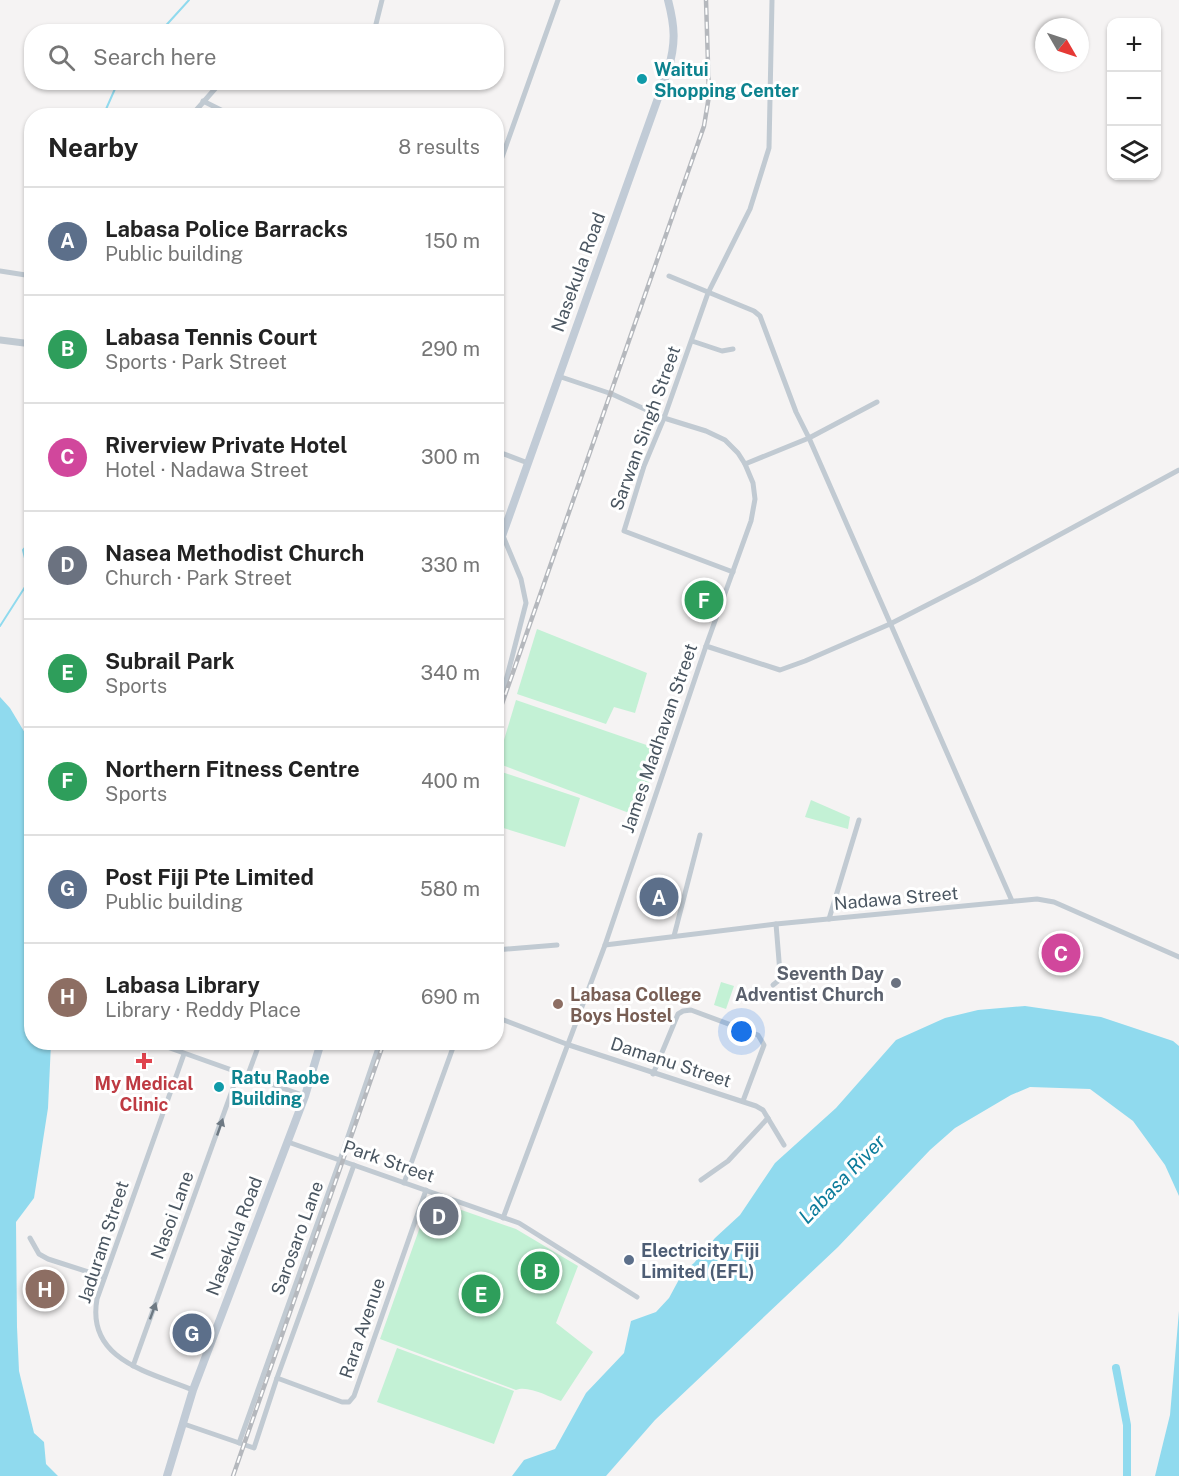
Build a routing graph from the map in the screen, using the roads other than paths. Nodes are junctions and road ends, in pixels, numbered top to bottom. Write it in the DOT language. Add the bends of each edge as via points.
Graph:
graph roads {
  1 [pos="382,0"];
  2 [pos="558,0"];
  3 [pos="668,0"];
  4 [pos="772,0"];
  5 [pos="376,24"];
  6 [pos="213,90"];
  7 [pos="203,101"];
  8 [pos="197,108"];
  9 [pos="217,108"];
  10 [pos="504,152"];
  11 [pos="0,271"];
  12 [pos="24,275"];
  13 [pos="669,276"];
  14 [pos="708,293"];
  15 [pos="0,340"];
  16 [pos="692,341"];
  17 [pos="24,343"];
  18 [pos="733,349"];
  19 [pos="558,376"];
  20 [pos="877,402"];
  21 [pos="664,418"];
  22 [pos="809,438"];
  23 [pos="504,454"];
  24 [pos="528,463"];
  25 [pos="745,464"];
  26 [pos="1179,470"];
  27 [pos="504,529"];
  28 [pos="504,540"];
  29 [pos="733,572"];
  30 [pos="890,624"];
  31 [pos="706,646"];
  32 [pos="504,692"];
  33 [pos="859,820"];
  34 [pos="700,835"];
  35 [pos="1012,901"];
  36 [pos="829,920"];
  37 [pos="776,924"];
  38 [pos="674,936"];
  39 [pos="557,945"];
  40 [pos="604,945"];
  41 [pos="504,949"];
  42 [pos="1179,957"];
  43 [pos="773,985"];
  44 [pos="504,1020"];
  45 [pos="569,1045"];
  46 [pos="174,1050"];
  47 [pos="257,1050"];
  48 [pos="319,1050"];
  49 [pos="377,1050"];
  50 [pos="452,1050"];
  51 [pos="184,1054"];
  52 [pos="238,1074"];
  53 [pos="653,1074"];
  54 [pos="247,1077"];
  55 [pos="305,1096"];
  56 [pos="743,1101"];
  57 [pos="768,1118"];
  58 [pos="288,1142"];
  59 [pos="784,1145"];
  60 [pos="340,1160"];
  61 [pos="354,1165"];
  62 [pos="701,1180"];
  63 [pos="404,1183"];
  64 [pos="426,1190"];
  65 [pos="503,1218"];
  66 [pos="30,1238"];
  67 [pos="104,1277"];
  68 [pos="637,1296"];
  69 [pos="133,1365"];
  70 [pos="277,1378"];
  71 [pos="193,1390"];
  72 [pos="184,1424"];
  73 [pos="239,1443"];
  74 [pos="167,1476"];
  1 -- 5 [label="street"];
  2 -- 10 [label="street"];
  3 -- 19 [label="main road, Nasekula Road" via="675,28 668,70"];
  4 -- 14 [label="street, Sarwan Singh Street" via="769,148 750,209"];
  6 -- 7 [label="street"];
  7 -- 8 [label="street"];
  7 -- 9 [label="street"];
  11 -- 12 [label="street"];
  13 -- 14 [label="street"];
  14 -- 16 [label="street, Sarwan Singh Street"];
  14 -- 22 [label="street" via="754,310 760,316"];
  15 -- 17 [label="street"];
  16 -- 18 [label="street" via="722,351"];
  16 -- 21 [label="street, Sarwan Singh Street"];
  19 -- 21 [label="street, James Madhavan Street" via="612,394"];
  19 -- 24 [label="main road, Nasekula Road"];
  20 -- 22 [label="street"];
  21 -- 25 [label="street, James Madhavan Street" via="715,434"];
  21 -- 29 [label="street, Sarwan Singh Street" via="624,531"];
  22 -- 25 [label="street"];
  22 -- 30 [label="street"];
  23 -- 24 [label="street"];
  24 -- 27 [label="main road, Nasekula Road"];
  25 -- 29 [label="street, James Madhavan Street" via="755,499"];
  26 -- 30 [label="street"];
  28 -- 32 [label="street" via="526,603"];
  29 -- 31 [label="street, James Madhavan Street"];
  30 -- 31 [label="street" via="780,670"];
  30 -- 35 [label="street"];
  31 -- 40 [label="street, James Madhavan Street"];
  33 -- 36 [label="street"];
  34 -- 38 [label="street"];
  35 -- 36 [label="street, Nadawa Street"];
  35 -- 42 [label="street, Nadawa Street" via="1054,902"];
  36 -- 37 [label="street, Nadawa Street"];
  37 -- 38 [label="street, Nadawa Street"];
  37 -- 43 [label="street" via="780,973"];
  38 -- 40 [label="street, Nadawa Street"];
  39 -- 41 [label="street"];
  40 -- 45 [label="street, James Madhavan Street"];
  44 -- 45 [label="street, Damanu Street"];
  45 -- 53 [label="street, Damanu Street"];
  45 -- 65 [label="street, James Madhavan Street"];
  46 -- 51 [label="street"];
  47 -- 54 [label="street"];
  48 -- 55 [label="main road, Nasekula Road"];
  49 -- 60 [label="street, Sarosaro Lane"];
  50 -- 63 [label="street"];
  51 -- 52 [label="street"];
  51 -- 67 [label="street, Jaduram Street"];
  52 -- 54 [label="street"];
  69 -- 52 [label="street, Nasoi Lane, one-way"];
  53 -- 56 [label="street, Damanu Street"];
  53 -- 56 [label="street" via="678,1014 691,1010 762,1039 764,1045"];
  54 -- 55 [label="street"];
  55 -- 58 [label="main road, Nasekula Road"];
  56 -- 57 [label="street, Damanu Street" via="763,1110"];
  57 -- 59 [label="street, Damanu Street"];
  57 -- 62 [label="street" via="728,1161"];
  58 -- 60 [label="street, Park Street"];
  58 -- 71 [label="main road, Nasekula Road"];
  60 -- 61 [label="street, Park Street"];
  60 -- 73 [label="street, Sarosaro Lane"];
  61 -- 63 [label="street, Park Street"];
  61 -- 70 [label="street"];
  63 -- 64 [label="street, Park Street"];
  64 -- 65 [label="street, Park Street"];
  64 -- 70 [label="street, Rara Avenue" via="354,1396 349,1402 342,1402"];
  65 -- 68 [label="street, Park Street" via="532,1230"];
  66 -- 67 [label="street" via="39,1254 48,1259"];
  67 -- 69 [label="street, Jaduram Street" via="94,1315 98,1328 115,1356"];
  69 -- 71 [label="street, Jaduram Street"];
  70 -- 73 [label="street" via="254,1448"];
  71 -- 72 [label="main road, Nasekula Road"];
  72 -- 73 [label="street"];
  72 -- 74 [label="main road, Nasekula Road"];
}
